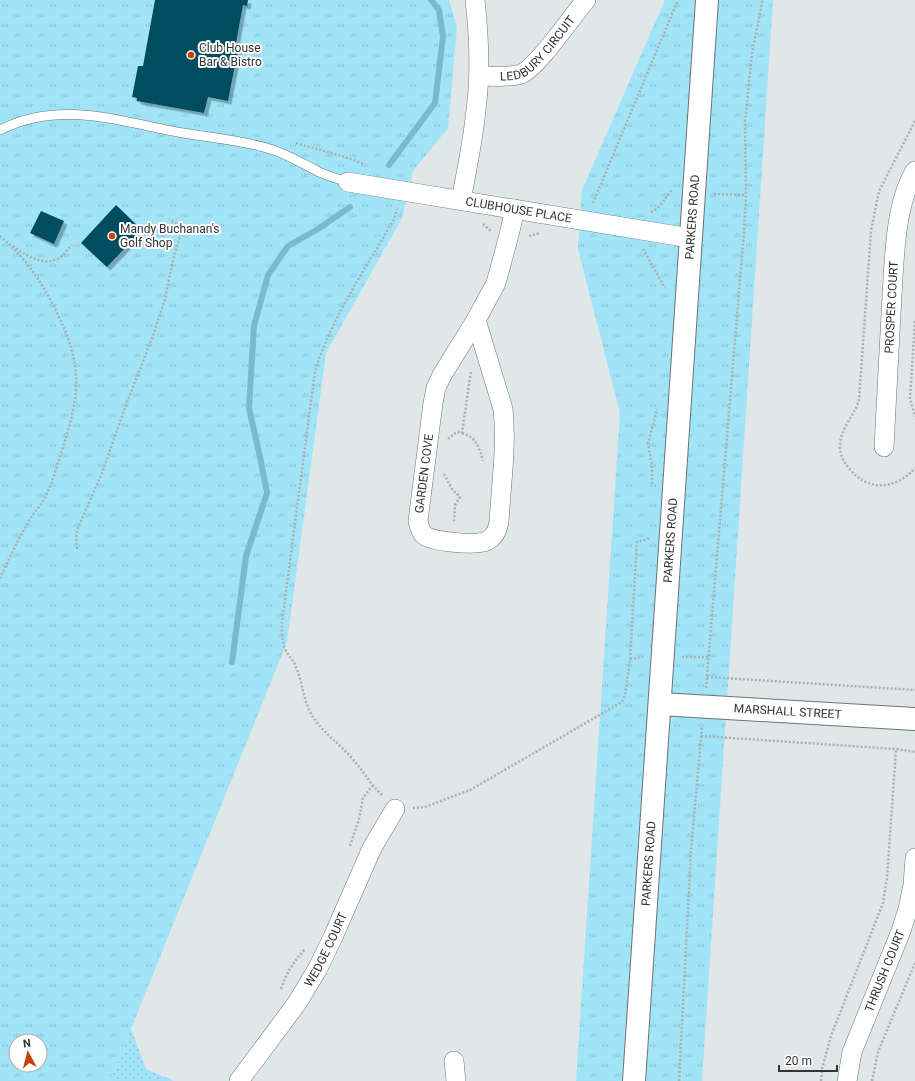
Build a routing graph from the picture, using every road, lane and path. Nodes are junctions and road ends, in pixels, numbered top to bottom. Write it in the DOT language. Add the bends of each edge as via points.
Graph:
graph roads {
  1 [pos="475,0"];
  2 [pos="586,0"];
  3 [pos="678,0"];
  4 [pos="707,0"];
  5 [pos="762,0"];
  6 [pos="479,76"];
  7 [pos="0,130"];
  8 [pos="295,142"];
  9 [pos="367,165"];
  10 [pos="915,171"];
  11 [pos="348,182"];
  12 [pos="401,190"];
  13 [pos="693,193"];
  14 [pos="746,195"];
  15 [pos="461,200"];
  16 [pos="586,202"];
  17 [pos="593,203"];
  18 [pos="600,205"];
  19 [pos="515,209"];
  20 [pos="169,219"];
  21 [pos="645,230"];
  22 [pos="0,236"];
  23 [pos="690,238"];
  24 [pos="8,243"];
  25 [pos="72,245"];
  26 [pos="665,294"];
  27 [pos="476,320"];
  28 [pos="915,321"];
  29 [pos="658,402"];
  30 [pos="915,417"];
  31 [pos="462,433"];
  32 [pos="884,447"];
  33 [pos="502,467"];
  34 [pos="652,488"];
  35 [pos="649,532"];
  36 [pos="78,549"];
  37 [pos="0,578"];
  38 [pos="663,656"];
  39 [pos="709,657"];
  40 [pos="630,659"];
  41 [pos="707,676"];
  42 [pos="915,690"];
  43 [pos="660,704"];
  44 [pos="704,706"];
  45 [pos="915,719"];
  46 [pos="701,736"];
  47 [pos="896,749"];
  48 [pos="915,752"];
  49 [pos="372,786"];
  50 [pos="395,809"];
  51 [pos="349,848"];
  52 [pos="915,858"];
  53 [pos="307,946"];
  54 [pos="915,963"];
  55 [pos="279,996"];
  56 [pos="454,1061"];
  57 [pos="239,1081"];
  58 [pos="456,1081"];
  59 [pos="634,1081"];
  60 [pos="679,1081"];
  61 [pos="821,1081"];
  62 [pos="847,1081"];
  63 [pos="872,1081"];
  1 -- 6 [label="street, LEDBURY CIRCUIT"];
  2 -- 6 [label="street, LEDBURY CIRCUIT" via="538,61 523,73"];
  3 -- 17 [label="path"];
  4 -- 13 [label="main road, PARKERS ROAD"];
  5 -- 14 [label="path" via="752,53 745,122"];
  6 -- 15 [label="street, LEDBURY CIRCUIT"];
  7 -- 11 [label="lane" via="29,118 46,115 78,114 100,117 271,149"];
  8 -- 9 [label="path"];
  10 -- 32 [label="street, PROSPER COURT" via="901,210 895,248"];
  11 -- 12 [label="street, CLUBHOUSE PLACE"];
  12 -- 15 [label="street, CLUBHOUSE PLACE"];
  12 -- 49 [label="path" via="394,219 336,319 315,372 282,622 285,649 294,661 304,697 313,717 329,737 350,755"];
  13 -- 14 [label="path"];
  13 -- 21 [label="path" via="671,191 656,210 648,212"];
  13 -- 23 [label="main road, PARKERS ROAD"];
  14 -- 39 [label="path"];
  15 -- 19 [label="street, CLUBHOUSE PLACE"];
  16 -- 17 [label="path"];
  17 -- 18 [label="path"];
  19 -- 21 [label="street, CLUBHOUSE PLACE"];
  19 -- 27 [label="street, GARDEN COVE" via="496,283"];
  20 -- 36 [label="path" via="177,224 180,237 165,299 102,473 78,528"];
  21 -- 23 [label="street, CLUBHOUSE PLACE"];
  21 -- 26 [label="path" via="642,248 665,286"];
  22 -- 24 [label="path"];
  23 -- 38 [label="main road, PARKERS ROAD"];
  24 -- 25 [label="path" via="43,261 55,260"];
  24 -- 37 [label="path" via="41,282 71,345 77,378 72,419 49,488 43,502 23,531"];
  27 -- 33 [label="street, GARDEN COVE" via="503,410 505,424"];
  27 -- 33 [label="street, GARDEN COVE" via="436,388 418,512 420,529 424,536 470,543 492,538 499,522"];
  28 -- 30 [label="path" via="910,398"];
  29 -- 34 [label="path" via="648,444"];
  31 -- 33 [label="path" via="476,441 484,465"];
  35 -- 40 [label="path" via="648,539 637,542"];
  38 -- 39 [label="path"];
  38 -- 40 [label="path"];
  38 -- 43 [label="main road, PARKERS ROAD"];
  39 -- 41 [label="path"];
  40 -- 50 [label="path" via="622,702 470,790 425,808"];
  41 -- 42 [label="path"];
  41 -- 44 [label="path"];
  43 -- 44 [label="main road, MARSHALL STREET"];
  43 -- 59 [label="main road, PARKERS ROAD"];
  44 -- 45 [label="main road, MARSHALL STREET"];
  44 -- 46 [label="path"];
  46 -- 47 [label="path"];
  46 -- 60 [label="path" via="691,851"];
  47 -- 48 [label="path"];
  47 -- 61 [label="path" via="883,903 831,1036"];
  49 -- 50 [label="path"];
  49 -- 51 [label="path" via="363,798"];
  50 -- 57 [label="street, WEDGE COURT" via="372,848 318,968 296,1003"];
  52 -- 62 [label="street, THRUSH COURT" via="908,909 855,1045"];
  53 -- 55 [label="path" via="285,977"];
  54 -- 63 [label="path" via="878,1052"];
  56 -- 58 [label="street"];
}
